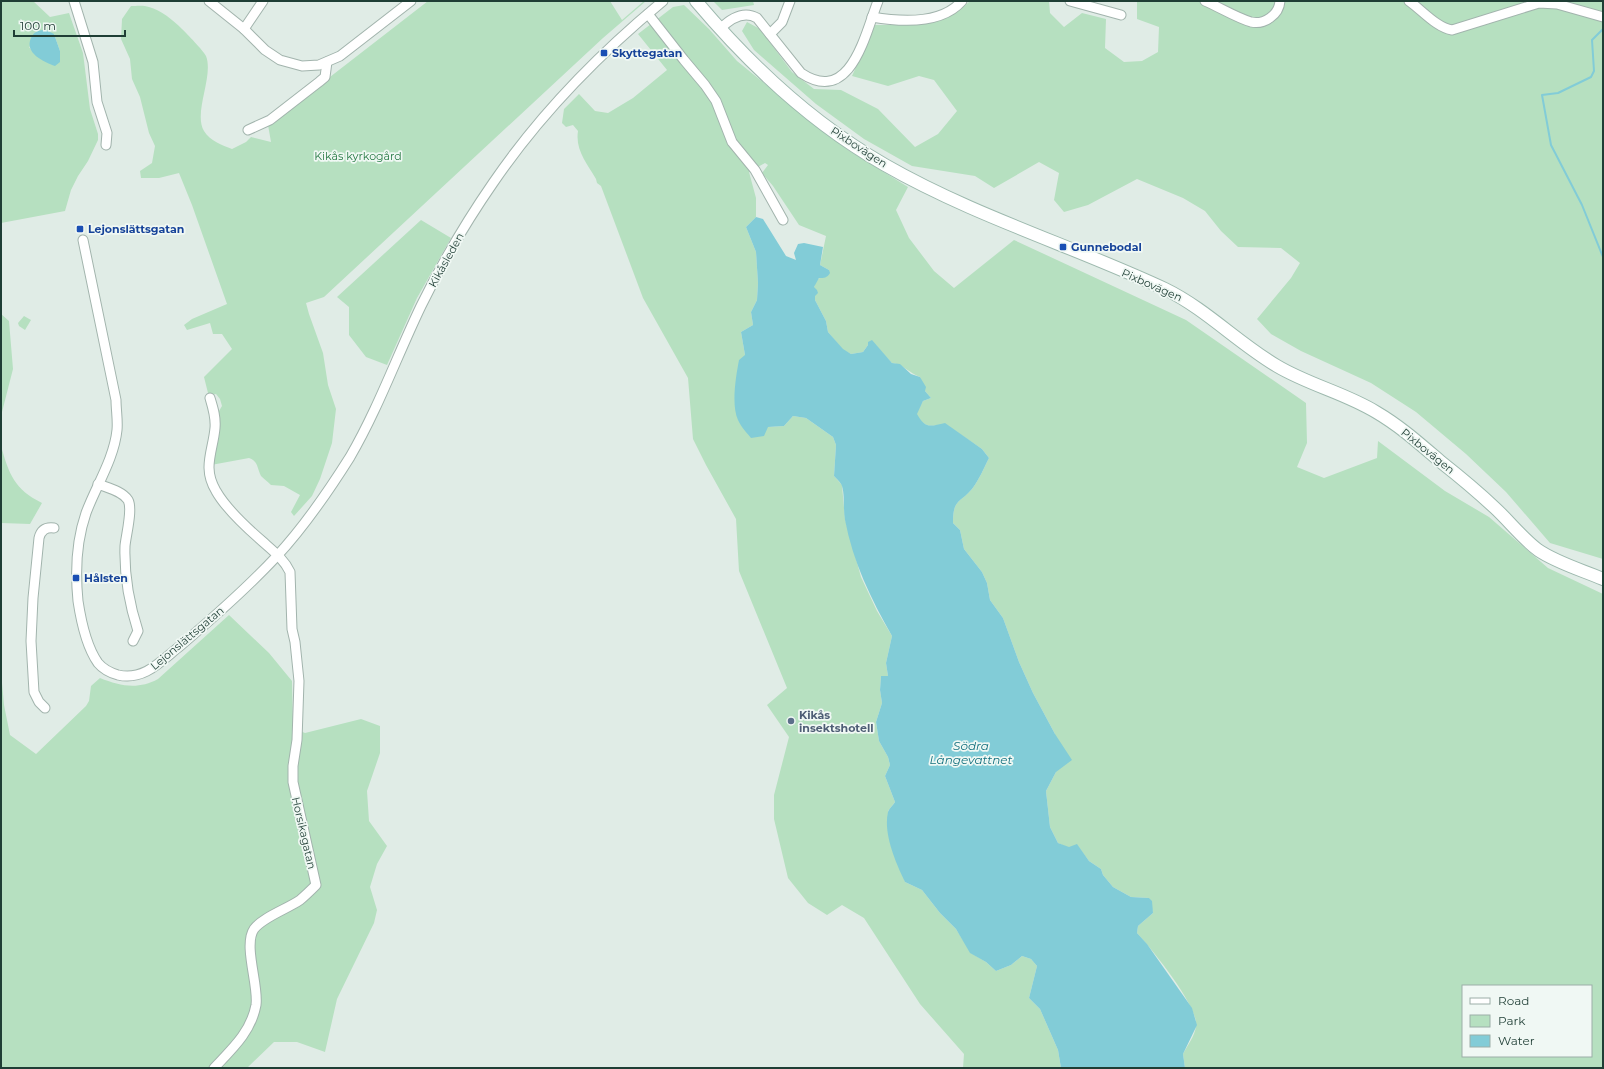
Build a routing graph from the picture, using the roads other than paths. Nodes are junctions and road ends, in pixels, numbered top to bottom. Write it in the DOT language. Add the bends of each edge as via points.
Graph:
graph roads {
  1 [pos="74,1"];
  2 [pos="209,1"];
  3 [pos="263,1"];
  4 [pos="411,1"];
  5 [pos="663,1"];
  6 [pos="696,1"];
  7 [pos="790,1"];
  8 [pos="878,1"];
  9 [pos="962,1"];
  10 [pos="1070,1"];
  11 [pos="1205,1"];
  12 [pos="1280,1"];
  13 [pos="1409,1"];
  14 [pos="648,14"];
  15 [pos="1121,15"];
  16 [pos="872,17"];
  17 [pos="1603,17"];
  18 [pos="244,29"];
  19 [pos="720,29"];
  20 [pos="770,34"];
  21 [pos="327,62"];
  22 [pos="248,130"];
  23 [pos="106,145"];
  24 [pos="783,220"];
  25 [pos="83,240"];
  26 [pos="210,398"];
  27 [pos="98,484"];
  28 [pos="54,528"];
  29 [pos="278,555"];
  30 [pos="1603,579"];
  31 [pos="133,641"];
  32 [pos="45,708"];
  33 [pos="214,1068"];
  1 -- 23 [label="street" via="94,67 97,102 107,133"];
  2 -- 18 [label="street"];
  3 -- 18 [label="street"];
  4 -- 21 [label="street" via="340,56"];
  5 -- 14 [label="street, Kikåsleden"];
  6 -- 19 [label="street, Pixbovägen"];
  7 -- 20 [label="street" via="782,22"];
  8 -- 16 [label="street"];
  9 -- 16 [label="street" via="945,13 926,19 893,20"];
  10 -- 15 [label="street"];
  11 -- 12 [label="street" via="1252,22 1264,21 1273,16"];
  13 -- 17 [label="street" via="1436,23 1452,30 1539,3 1557,4"];
  14 -- 24 [label="street" via="716,101 732,142 755,170"];
  14 -- 29 [label="street, Kikåsleden" via="598,59 555,105 493,183 443,264 351,454 315,510"];
  16 -- 20 [label="street" via="855,62 841,77 828,81 809,78 801,73"];
  18 -- 21 [label="street" via="265,50 280,60 302,66"];
  19 -- 20 [label="street" via="732,18 746,14 757,18"];
  19 -- 30 [label="street, Pixbovägen" via="757,67 799,104 866,154 938,192 1186,300 1276,366 1360,404 1390,421 1489,502 1539,550"];
  21 -- 22 [label="street" via="325,76 319,82 270,120"];
  25 -- 27 [label="street, Lejonslättsgatan" via="116,400 118,427 110,456"];
  26 -- 29 [label="street" via="215,414 215,428 208,460 211,480 222,499 249,529"];
  27 -- 29 [label="street, Lejonslättsgatan" via="80,536 76,574 85,632 97,660 104,669 112,673 135,676 154,668 235,598"];
  27 -- 31 [label="street" via="124,496 130,506 125,559 127,586 138,631"];
  28 -- 32 [label="street" via="46,528 40,534 32,611 33,683 37,698"];
  29 -- 33 [label="street, Horsikagatan" via="290,572 292,629 299,681 293,782 316,885 300,899 253,930 251,955 256,1004 243,1037"];
}
